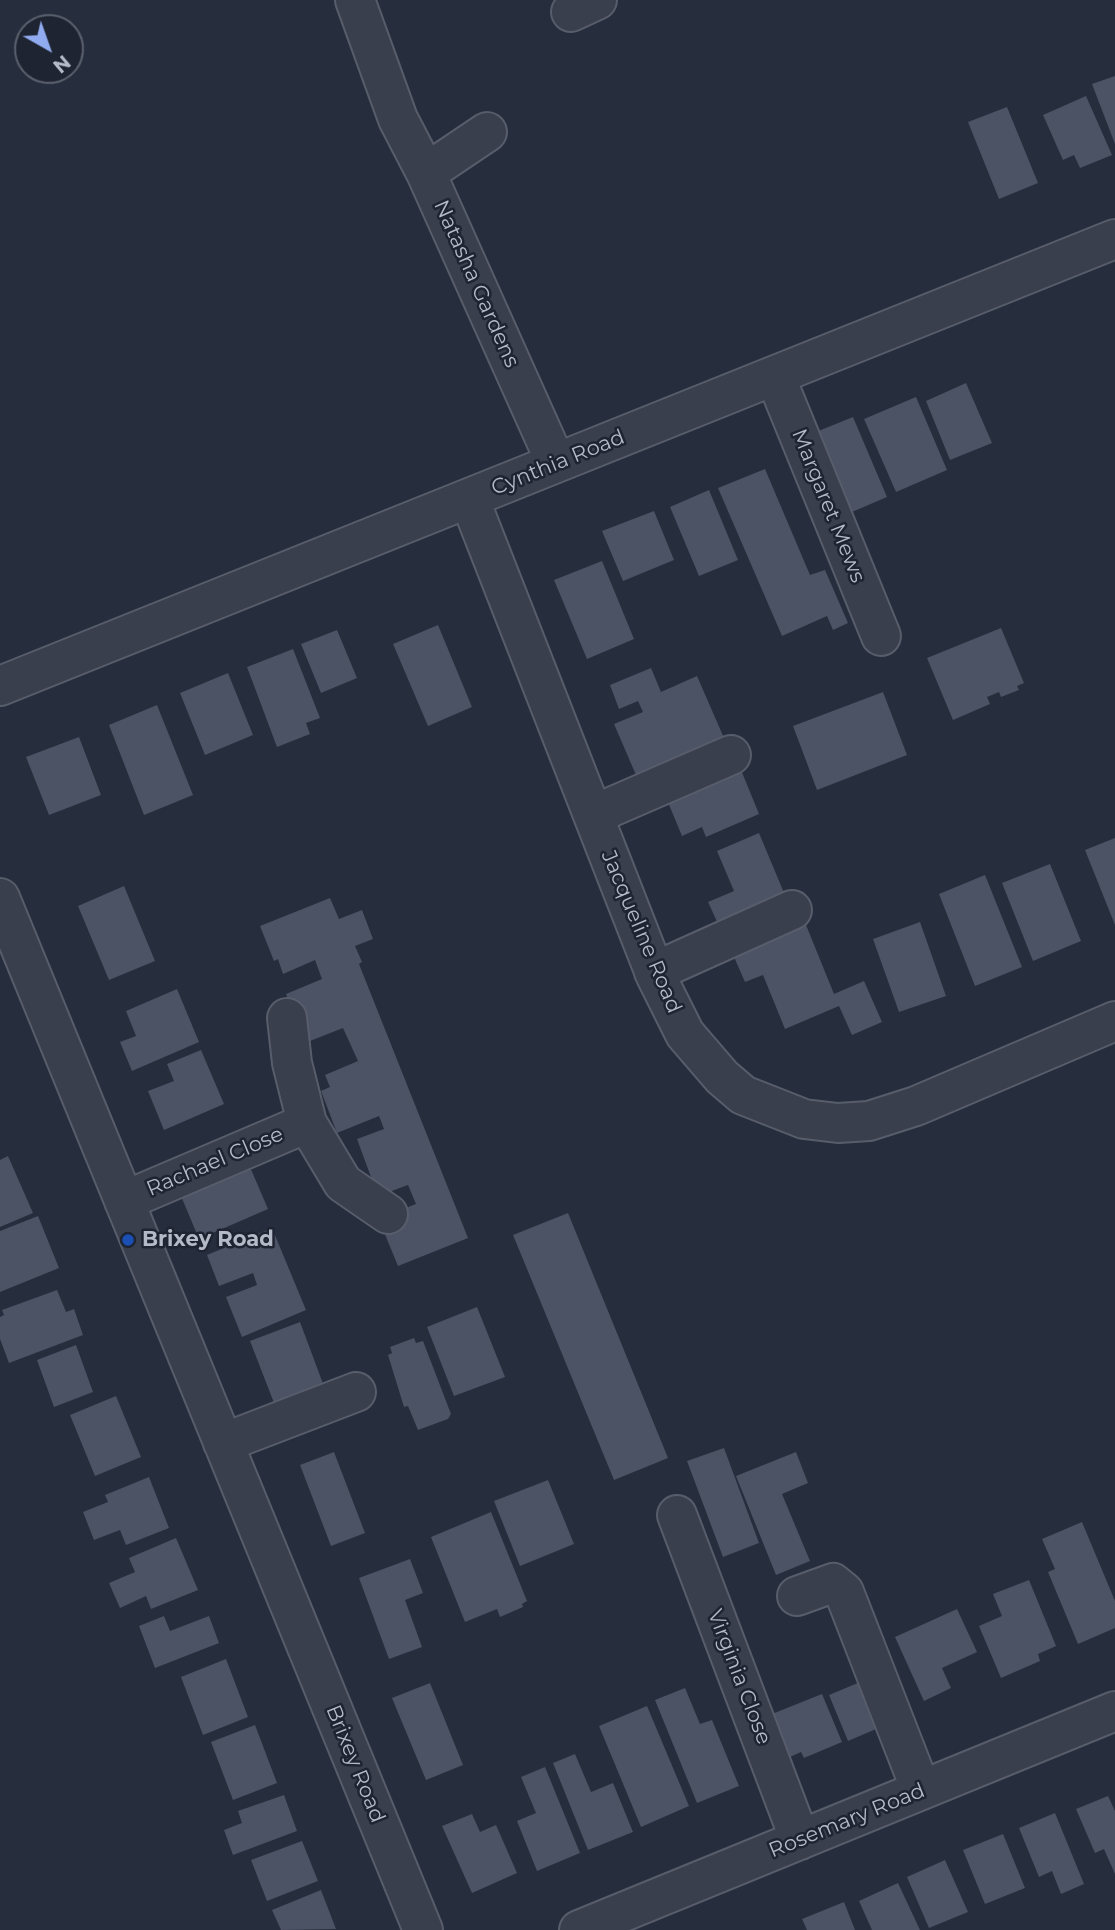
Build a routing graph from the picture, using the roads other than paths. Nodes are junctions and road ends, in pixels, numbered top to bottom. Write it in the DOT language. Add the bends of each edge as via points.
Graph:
graph roads {
  1 [pos="355,0"];
  2 [pos="487,132"];
  3 [pos="426,173"];
  4 [pos="1115,239"];
  5 [pos="775,376"];
  6 [pos="556,463"];
  7 [pos="469,499"];
  8 [pos="881,636"];
  9 [pos="0,686"];
  10 [pos="731,755"];
  11 [pos="593,815"];
  12 [pos="0,898"];
  13 [pos="792,910"];
  14 [pos="654,972"];
  15 [pos="287,1018"];
  16 [pos="1115,1021"];
  17 [pos="307,1123"];
  18 [pos="124,1201"];
  19 [pos="388,1214"];
  20 [pos="356,1392"];
  21 [pos="223,1443"];
  22 [pos="677,1515"];
  23 [pos="797,1596"];
  24 [pos="1115,1711"];
  25 [pos="921,1790"];
  26 [pos="800,1840"];
  27 [pos="423,1930"];
  28 [pos="579,1930"];
  1 -- 3 [label="street, Natasha Gardens" via="398,119"];
  2 -- 3 [label="street"];
  3 -- 6 [label="street, Natasha Gardens"];
  4 -- 5 [label="street, Cynthia Road"];
  5 -- 6 [label="street, Cynthia Road"];
  5 -- 8 [label="street, Margaret Mews"];
  6 -- 7 [label="street, Cynthia Road"];
  7 -- 9 [label="street, Cynthia Road"];
  7 -- 11 [label="street, Jacqueline Road"];
  10 -- 11 [label="street"];
  11 -- 14 [label="street, Jacqueline Road"];
  12 -- 18 [label="street, Brixey Road"];
  13 -- 14 [label="street"];
  14 -- 16 [label="street, Jacqueline Road" via="685,1034 722,1077 743,1094 774,1108 804,1119 838,1123 869,1121 916,1107"];
  15 -- 17 [label="street, Rachael Close" via="292,1063"];
  17 -- 18 [label="street, Rachael Close"];
  17 -- 19 [label="street, Rachael Close" via="343,1182"];
  18 -- 21 [label="street, Brixey Road"];
  20 -- 21 [label="street"];
  21 -- 27 [label="street, Brixey Road"];
  22 -- 26 [label="street, Virginia Close"];
  23 -- 25 [label="street" via="833,1583 844,1592"];
  24 -- 25 [label="street, Rosemary Road"];
  25 -- 26 [label="street, Rosemary Road"];
  26 -- 28 [label="street, Rosemary Road"];
}
